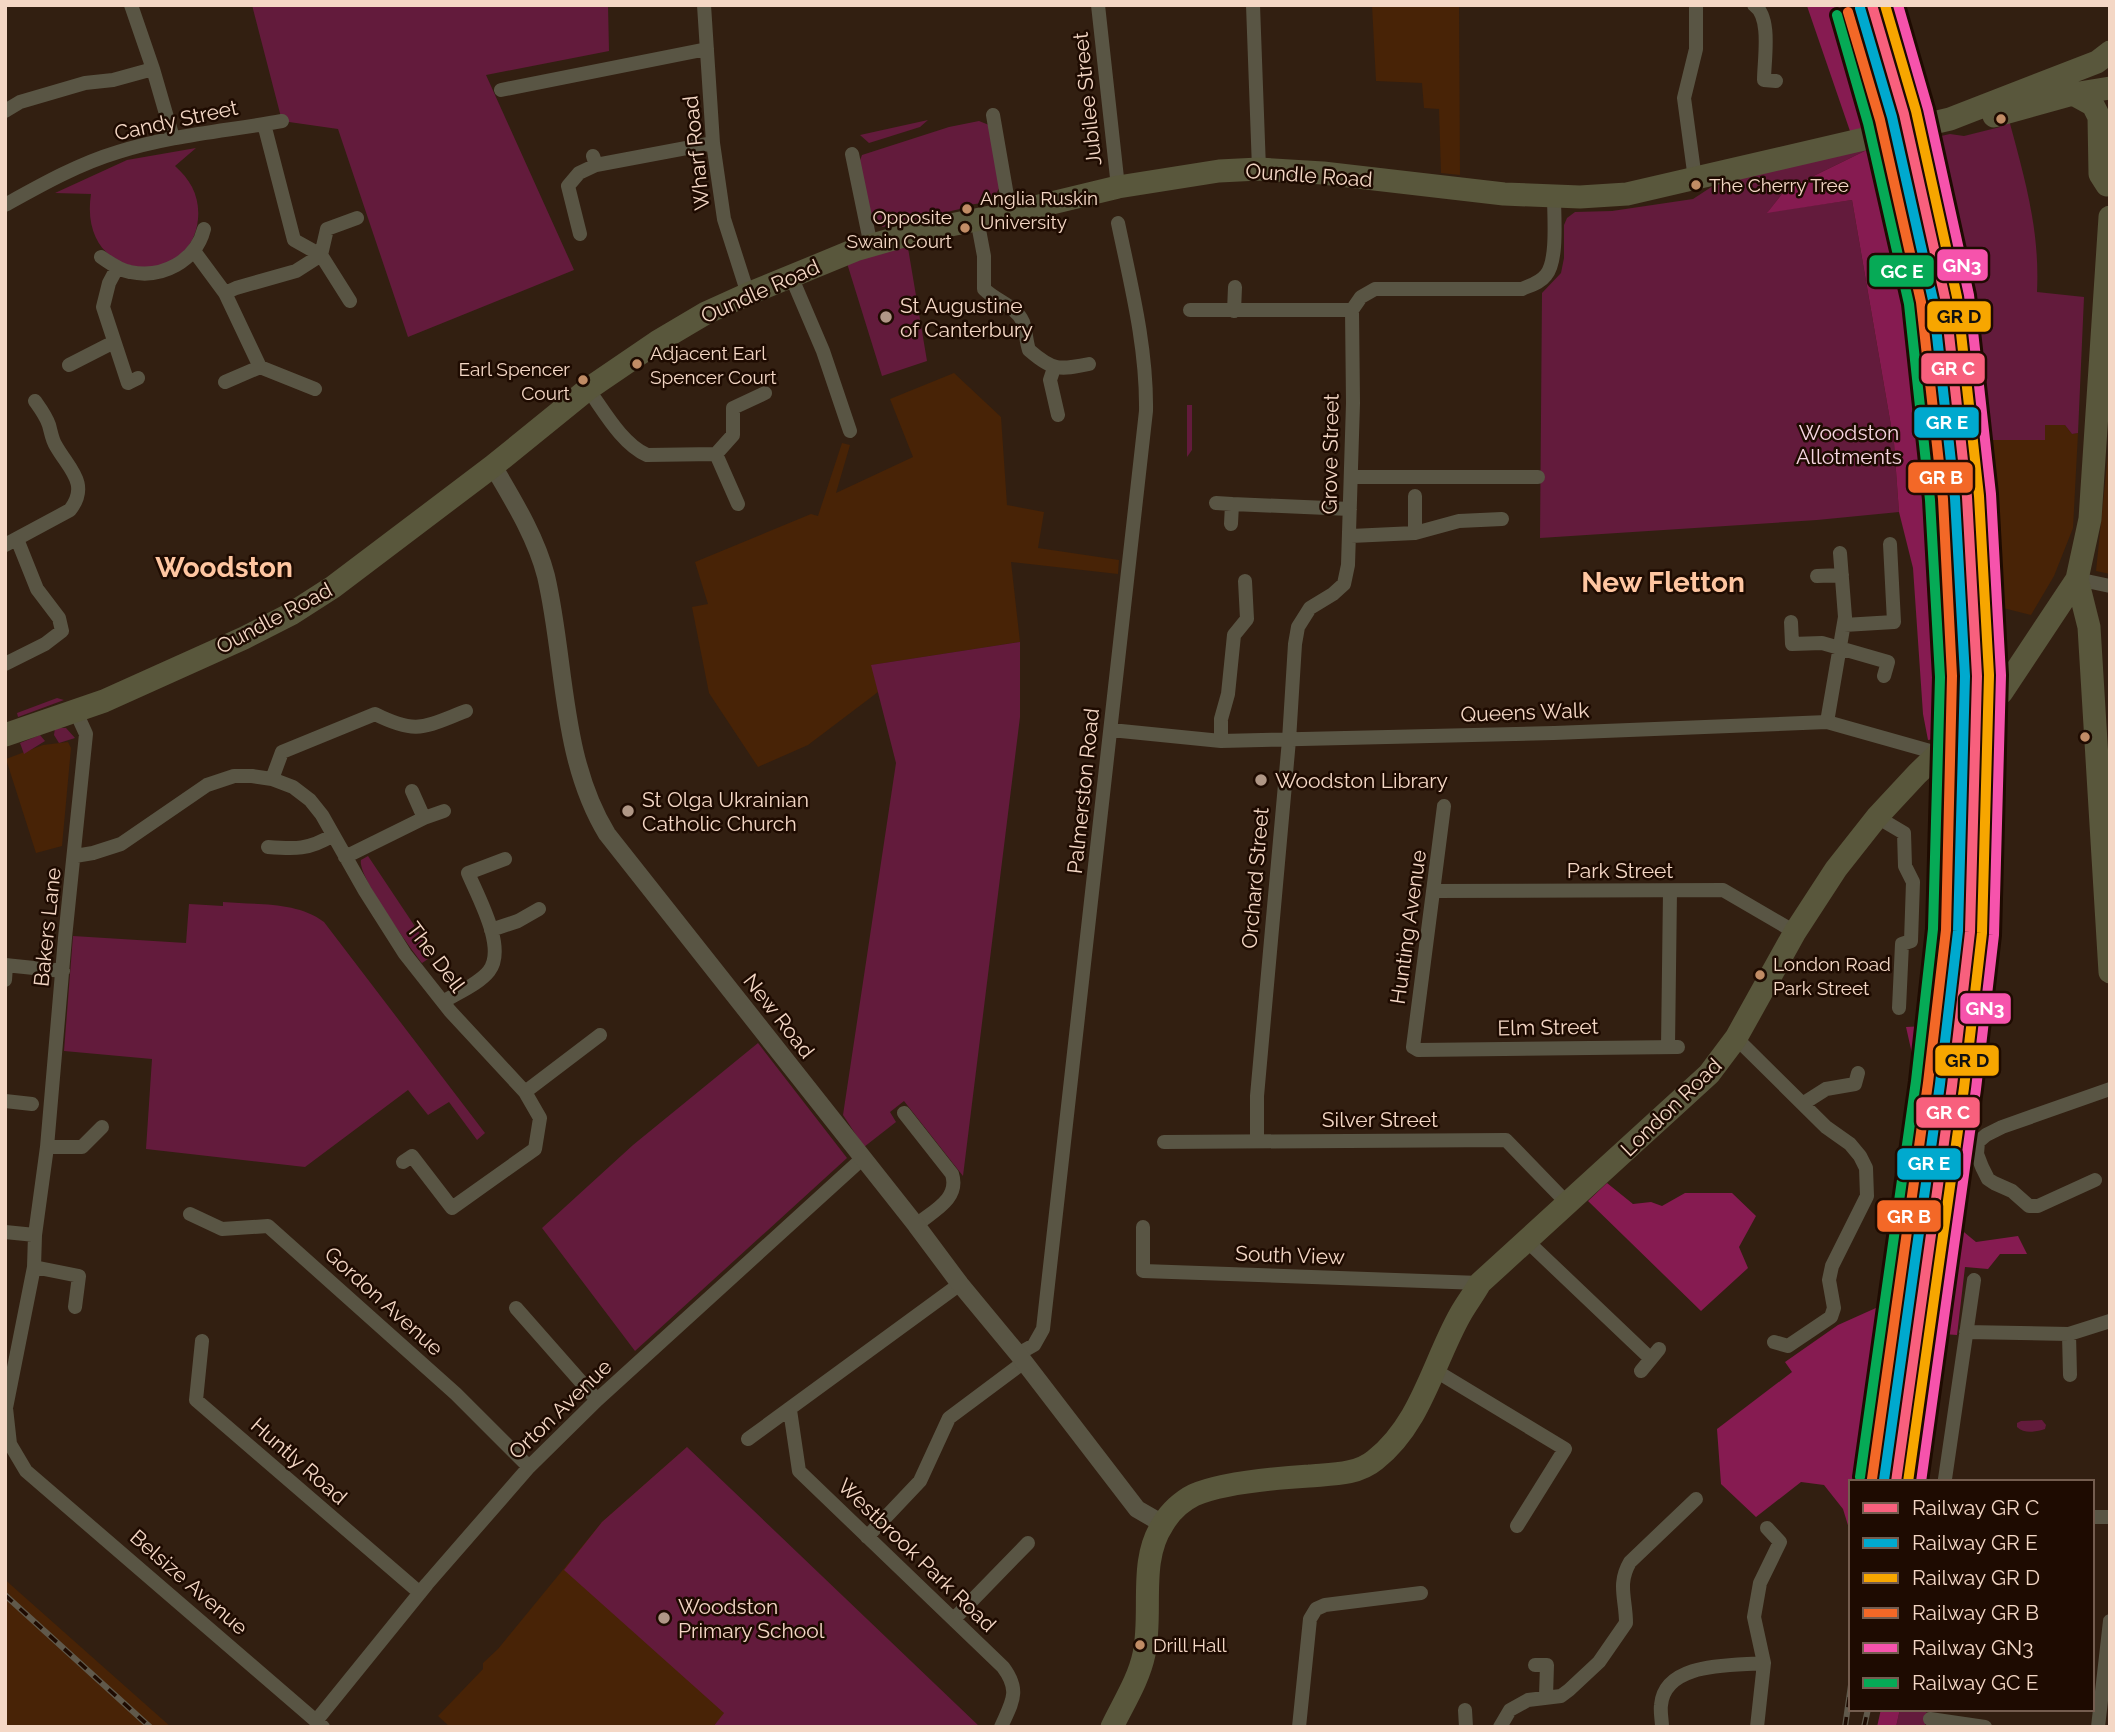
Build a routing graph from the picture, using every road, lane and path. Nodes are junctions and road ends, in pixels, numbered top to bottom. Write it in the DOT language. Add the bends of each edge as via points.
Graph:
graph roads {
  1 [pos="131,5"];
  2 [pos="704,5"];
  3 [pos="1097,5"];
  4 [pos="1254,5"];
  5 [pos="1696,5"];
  6 [pos="1754,5"];
  7 [pos="707,49"];
  8 [pos="2110,52"];
  9 [pos="153,69"];
  10 [pos="2110,77"];
  11 [pos="1776,81"];
  12 [pos="2110,88"];
  13 [pos="502,90"];
  14 [pos="2073,93"];
  15 [pos="1986,106"];
  16 [pos="5,111"];
  17 [pos="993,115"];
  18 [pos="1950,119"];
  19 [pos="282,121"];
  20 [pos="264,124"];
  21 [pos="173,138"];
  22 [pos="713,143"];
  23 [pos="852,154"];
  24 [pos="2110,158"];
  25 [pos="1259,169"];
  26 [pos="1695,179"];
  27 [pos="2107,185"];
  28 [pos="1118,187"];
  29 [pos="1554,197"];
  30 [pos="5,205"];
  31 [pos="1010,213"];
  32 [pos="357,218"];
  33 [pos="977,219"];
  34 [pos="2109,219"];
  35 [pos="1118,223"];
  36 [pos="204,229"];
  37 [pos="580,234"];
  38 [pos="871,246"];
  39 [pos="194,251"];
  40 [pos="321,255"];
  41 [pos="101,257"];
  42 [pos="117,268"];
  43 [pos="791,276"];
  44 [pos="1235,287"];
  45 [pos="225,293"];
  46 [pos="748,294"];
  47 [pos="350,301"];
  48 [pos="1191,310"];
  49 [pos="1352,310"];
  50 [pos="1234,311"];
  51 [pos="114,342"];
  52 [pos="1089,364"];
  53 [pos="69,365"];
  54 [pos="260,368"];
  55 [pos="1054,368"];
  56 [pos="138,378"];
  57 [pos="225,382"];
  58 [pos="315,389"];
  59 [pos="588,389"];
  60 [pos="765,393"];
  61 [pos="36,401"];
  62 [pos="1058,415"];
  63 [pos="850,431"];
  64 [pos="716,454"];
  65 [pos="493,466"];
  66 [pos="1351,477"];
  67 [pos="1538,477"];
  68 [pos="1415,496"];
  69 [pos="1216,503"];
  70 [pos="738,504"];
  71 [pos="1232,504"];
  72 [pos="1350,509"];
  73 [pos="1502,519"];
  74 [pos="1231,524"];
  75 [pos="1415,533"];
  76 [pos="1350,536"];
  77 [pos="11,542"];
  78 [pos="1890,544"];
  79 [pos="1840,553"];
  80 [pos="1842,575"];
  81 [pos="1816,576"];
  82 [pos="2077,579"];
  83 [pos="1245,581"];
  84 [pos="2110,586"];
  85 [pos="1334,594"];
  86 [pos="1791,622"];
  87 [pos="1844,625"];
  88 [pos="1841,648"];
  89 [pos="5,664"];
  90 [pos="1884,676"];
  91 [pos="466,711"];
  92 [pos="76,712"];
  93 [pos="1827,722"];
  94 [pos="1111,730"];
  95 [pos="5,735"];
  96 [pos="1289,740"];
  97 [pos="1221,741"];
  98 [pos="1940,750"];
  99 [pos="272,779"];
  100 [pos="412,791"];
  101 [pos="1444,806"];
  102 [pos="444,811"];
  103 [pos="1877,817"];
  104 [pos="424,818"];
  105 [pos="332,835"];
  106 [pos="268,847"];
  107 [pos="75,856"];
  108 [pos="345,857"];
  109 [pos="505,859"];
  110 [pos="1434,891"];
  111 [pos="1670,891"];
  112 [pos="538,909"];
  113 [pos="491,930"];
  114 [pos="1795,932"];
  115 [pos="6,970"];
  116 [pos="63,971"];
  117 [pos="2110,972"];
  118 [pos="443,1002"];
  119 [pos="1899,1008"];
  120 [pos="600,1035"];
  121 [pos="1736,1038"];
  122 [pos="1418,1049"];
  123 [pos="1858,1084"];
  124 [pos="2110,1089"];
  125 [pos="525,1092"];
  126 [pos="5,1101"];
  127 [pos="1804,1103"];
  128 [pos="32,1104"];
  129 [pos="904,1113"];
  130 [pos="102,1127"];
  131 [pos="1257,1141"];
  132 [pos="1164,1142"];
  133 [pos="47,1147"];
  134 [pos="863,1158"];
  135 [pos="403,1162"];
  136 [pos="2095,1180"];
  137 [pos="1568,1204"];
  138 [pos="190,1213"];
  139 [pos="916,1225"];
  140 [pos="1143,1227"];
  141 [pos="5,1232"];
  142 [pos="35,1235"];
  143 [pos="1527,1241"];
  144 [pos="34,1267"];
  145 [pos="1974,1280"];
  146 [pos="1480,1283"];
  147 [pos="960,1284"];
  148 [pos="75,1307"];
  149 [pos="516,1308"];
  150 [pos="2110,1321"];
  151 [pos="1966,1332"];
  152 [pos="2069,1334"];
  153 [pos="202,1341"];
  154 [pos="1774,1342"];
  155 [pos="1021,1358"];
  156 [pos="1650,1360"];
  157 [pos="1436,1371"];
  158 [pos="2070,1375"];
  159 [pos="597,1401"];
  160 [pos="6,1408"];
  161 [pos="790,1410"];
  162 [pos="748,1439"];
  163 [pos="528,1466"];
  164 [pos="26,1471"];
  165 [pos="1945,1479"];
  166 [pos="1696,1499"];
  167 [pos="1163,1524"];
  168 [pos="1517,1525"];
  169 [pos="1767,1528"];
  170 [pos="867,1537"];
  171 [pos="1028,1543"];
  172 [pos="420,1593"];
  173 [pos="1421,1593"];
  174 [pos="954,1619"];
  175 [pos="2110,1621"];
  176 [pos="1764,1663"];
  177 [pos="1535,1665"];
  178 [pos="1546,1696"];
  179 [pos="1465,1710"];
  180 [pos="1930,1718"];
  181 [pos="320,1724"];
  182 [pos="1001,1727"];
  183 [pos="1112,1727"];
  184 [pos="1299,1727"];
  185 [pos="1466,1727"];
  186 [pos="1500,1727"];
  187 [pos="1662,1727"];
  188 [pos="1757,1727"];
  189 [pos="1985,1727"];
  190 [pos="2098,1727"];
  1 -- 9 [label="street"];
  2 -- 7 [label="street, Wharf Road"];
  3 -- 28 [label="street, Jubilee Street"];
  4 -- 25 [label="street"];
  5 -- 26 [label="street" via="1696,49 1684,98"];
  6 -- 11 [label="street" via="1765,27 1764,80"];
  7 -- 13 [label="street"];
  7 -- 22 [label="street, Wharf Road"];
  8 -- 15 [label="main road, Oundle Road" via="2097,62"];
  9 -- 16 [label="street" via="85,83 20,102"];
  9 -- 21 [label="street"];
  10 -- 15 [label="main road, Oundle Road"];
  12 -- 14 [label="main road, Oundle Road"];
  14 -- 18 [label="main road, Oundle Road" via="1964,124"];
  14 -- 27 [label="main road" via="2093,105 2099,117 2100,174"];
  15 -- 18 [label="main road, Oundle Road"];
  17 -- 31 [label="street"];
  18 -- 26 [label="main road, Oundle Road"];
  19 -- 20 [label="street, Candy Street"];
  20 -- 21 [label="street, Candy Street"];
  20 -- 40 [label="street" via="294,240"];
  21 -- 30 [label="street, Candy Street" via="116,152"];
  22 -- 37 [label="street" via="594,160 568,186"];
  22 -- 46 [label="street, Wharf Road" via="724,219"];
  23 -- 38 [label="street"];
  24 -- 27 [label="main road"];
  25 -- 28 [label="main road, Oundle Road"];
  25 -- 29 [label="main road, Oundle Road"];
  26 -- 29 [label="main road, Oundle Road" via="1619,195"];
  27 -- 34 [label="main road"];
  28 -- 31 [label="main road, Oundle Road"];
  29 -- 49 [label="street" via="1553,262 1539,282 1522,289 1375,289"];
  31 -- 33 [label="main road, Oundle Road"];
  32 -- 40 [label="street" via="327,229"];
  33 -- 38 [label="main road, Oundle Road"];
  33 -- 55 [label="street" via="984,289 1014,310 1023,322 1029,350"];
  34 -- 82 [label="main road, London Road" via="2090,519"];
  35 -- 94 [label="street, Palmerston Road" via="1147,387"];
  36 -- 39 [label="street"];
  38 -- 43 [label="main road, Oundle Road"];
  39 -- 42 [label="street" via="166,270 147,274"];
  39 -- 45 [label="street"];
  40 -- 45 [label="street" via="296,271"];
  40 -- 47 [label="street"];
  41 -- 42 [label="street"];
  42 -- 51 [label="street" via="103,307"];
  43 -- 46 [label="main road, Oundle Road"];
  43 -- 63 [label="street"];
  44 -- 50 [label="street"];
  45 -- 54 [label="street"];
  46 -- 59 [label="main road, Oundle Road" via="657,342"];
  48 -- 50 [label="street"];
  49 -- 50 [label="street"];
  49 -- 66 [label="street, Grove Street"];
  51 -- 53 [label="street"];
  51 -- 56 [label="street" via="128,383"];
  52 -- 55 [label="street"];
  54 -- 57 [label="street"];
  54 -- 58 [label="street"];
  55 -- 62 [label="street" via="1050,380"];
  59 -- 64 [label="street" via="637,450"];
  59 -- 65 [label="main road, Oundle Road"];
  60 -- 64 [label="street" via="733,408 733,435"];
  61 -- 77 [label="street" via="79,491 70,510"];
  64 -- 70 [label="street"];
  65 -- 92 [label="main road, Oundle Road" via="333,587 290,614"];
  65 -- 134 [label="street, New Road" via="533,540 545,575 569,722 595,814"];
  66 -- 67 [label="street"];
  66 -- 72 [label="street, Grove Street"];
  68 -- 75 [label="street"];
  69 -- 71 [label="street"];
  71 -- 72 [label="street"];
  71 -- 74 [label="street"];
  72 -- 76 [label="street, Grove Street"];
  73 -- 75 [label="street" via="1459,522"];
  75 -- 76 [label="street"];
  76 -- 85 [label="street, Grove Street" via="1344,584"];
  77 -- 89 [label="street" via="59,618 62,631"];
  78 -- 87 [label="street" via="1894,622"];
  79 -- 80 [label="street"];
  80 -- 81 [label="street"];
  80 -- 87 [label="street"];
  82 -- 84 [label="street"];
  82 -- 98 [label="main road, London Road" via="2002,692"];
  82 -- 117 [label="main road" via="2089,627"];
  83 -- 97 [label="street" via="1247,619 1234,635"];
  85 -- 96 [label="street, Orchard Street" via="1310,608 1298,627"];
  86 -- 88 [label="street" via="1792,644"];
  87 -- 88 [label="street"];
  88 -- 90 [label="street" via="1888,662"];
  88 -- 93 [label="street"];
  91 -- 99 [label="street" via="423,727 399,726 375,714 282,752"];
  92 -- 95 [label="main road, Oundle Road"];
  92 -- 107 [label="street, Bakers Lane" via="86,734"];
  93 -- 96 [label="street, Queens Walk"];
  93 -- 98 [label="street, Queens Walk"];
  94 -- 97 [label="street, Queens Walk"];
  94 -- 155 [label="street, Palmerston Road" via="1043,1329"];
  96 -- 97 [label="street, Queens Walk"];
  96 -- 131 [label="street, Orchard Street" via="1256,1096"];
  98 -- 103 [label="main road, London Road"];
  99 -- 105 [label="street, The Dell" via="310,800"];
  99 -- 107 [label="street, The Dell" via="234,776 206,785 121,844"];
  100 -- 104 [label="street"];
  101 -- 110 [label="street, Hunting Avenue"];
  102 -- 104 [label="street"];
  103 -- 114 [label="main road, London Road"];
  103 -- 119 [label="street" via="1903,832 1905,866 1913,882 1911,941 1902,944"];
  104 -- 108 [label="street"];
  105 -- 106 [label="street" via="297,849"];
  105 -- 108 [label="street, The Dell"];
  107 -- 116 [label="street, Bakers Lane"];
  108 -- 118 [label="street, The Dell" via="405,954"];
  109 -- 113 [label="street" via="468,873"];
  110 -- 111 [label="street, Park Street"];
  110 -- 122 [label="street, Hunting Avenue" via="1413,1047"];
  111 -- 114 [label="street, Park Street" via="1723,890"];
  111 -- 122 [label="street, Elm Street" via="1673,1047"];
  112 -- 113 [label="street"];
  113 -- 118 [label="street" via="495,942 489,970"];
  114 -- 121 [label="main road, London Road"];
  115 -- 116 [label="street"];
  116 -- 133 [label="street, Bakers Lane"];
  118 -- 125 [label="street, The Dell"];
  120 -- 125 [label="street"];
  121 -- 127 [label="street"];
  121 -- 137 [label="main road, London Road" via="1688,1095"];
  123 -- 127 [label="street" via="1826,1089"];
  124 -- 136 [label="street" via="1986,1135 1977,1154 1989,1179 2029,1206"];
  125 -- 135 [label="street, The Dell" via="540,1118 535,1149 452,1208 412,1156"];
  126 -- 128 [label="street"];
  127 -- 154 [label="street" via="1860,1156 1866,1168 1867,1196 1832,1266 1831,1317 1788,1346"];
  129 -- 139 [label="street" via="954,1181 951,1197"];
  130 -- 133 [label="street" via="82,1147"];
  131 -- 132 [label="street, Silver Street"];
  131 -- 137 [label="street, Silver Street" via="1506,1140"];
  133 -- 142 [label="street, Bakers Lane"];
  134 -- 139 [label="street, New Road"];
  134 -- 159 [label="street, Orton Avenue"];
  137 -- 143 [label="main road, London Road"];
  138 -- 163 [label="street, Gordon Avenue" via="222,1229 268,1226 456,1394"];
  139 -- 147 [label="street, New Road"];
  140 -- 146 [label="street, South View" via="1143,1271"];
  141 -- 142 [label="street"];
  142 -- 144 [label="street, Bakers Lane"];
  143 -- 146 [label="main road, London Road"];
  143 -- 156 [label="street"];
  144 -- 148 [label="street" via="79,1276"];
  144 -- 160 [label="street, Bakers Lane"];
  145 -- 151 [label="street"];
  146 -- 157 [label="main road, London Road"];
  147 -- 155 [label="street, New Road"];
  147 -- 161 [label="street"];
  149 -- 159 [label="street"];
  150 -- 152 [label="street"];
  151 -- 152 [label="street"];
  151 -- 165 [label="street"];
  152 -- 158 [label="street"];
  153 -- 172 [label="street, Huntly Road" via="196,1400"];
  155 -- 167 [label="street, New Road" via="1137,1509"];
  155 -- 170 [label="street, Palmerston Road" via="949,1418 919,1481"];
  157 -- 167 [label="main road, London Road" via="1399,1438 1373,1462 1348,1473 1278,1479 1202,1493 1183,1502"];
  157 -- 168 [label="street" via="1565,1449"];
  159 -- 163 [label="street, Orton Avenue"];
  160 -- 164 [label="street, Bakers Lane" via="10,1444"];
  161 -- 162 [label="street"];
  161 -- 170 [label="street, Westbrook Park Road" via="799,1471"];
  163 -- 172 [label="street, Orton Avenue"];
  164 -- 181 [label="street, Belsize Avenue"];
  166 -- 178 [label="street" via="1630,1562 1622,1583 1626,1623 1599,1662 1561,1696"];
  167 -- 183 [label="main road, London Road" via="1150,1557 1145,1652"];
  169 -- 176 [label="street" via="1780,1542 1759,1583 1754,1617"];
  170 -- 174 [label="street, Westbrook Park Road"];
  171 -- 174 [label="street"];
  172 -- 181 [label="street, Orton Avenue"];
  173 -- 184 [label="street" via="1316,1609 1310,1619"];
  174 -- 182 [label="street, Westbrook Park Road" via="1012,1679 1015,1688"];
  175 -- 190 [label="street"];
  176 -- 187 [label="street" via="1702,1668 1675,1679 1661,1703"];
  176 -- 188 [label="street"];
  177 -- 178 [label="street" via="1547,1665"];
  178 -- 186 [label="street" via="1510,1710"];
  179 -- 185 [label="street"];
  180 -- 189 [label="street"];
}
